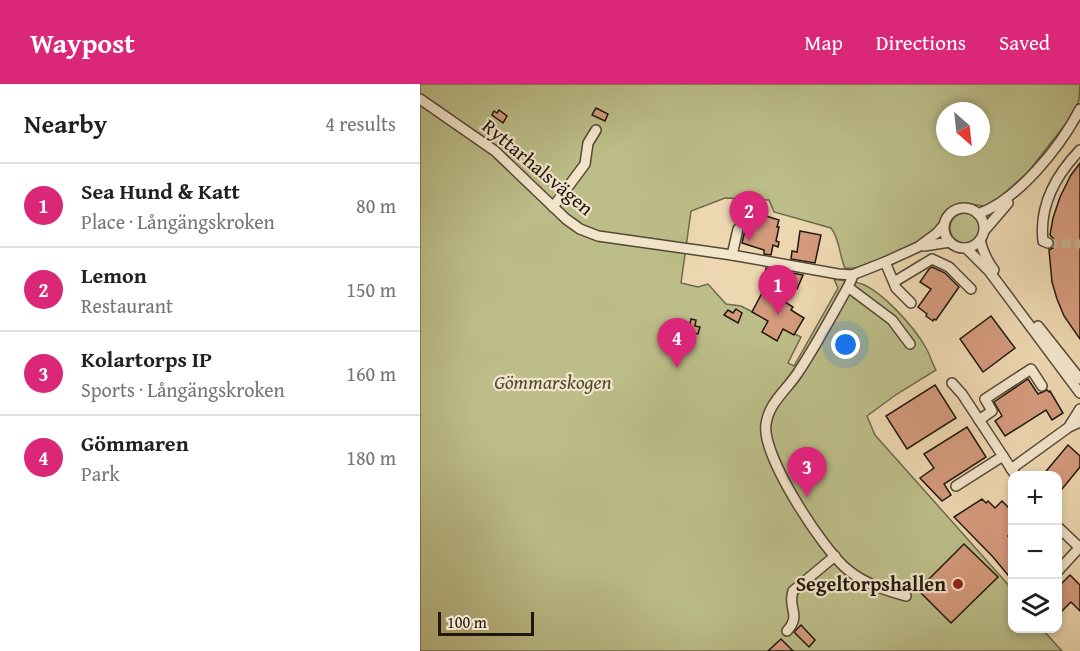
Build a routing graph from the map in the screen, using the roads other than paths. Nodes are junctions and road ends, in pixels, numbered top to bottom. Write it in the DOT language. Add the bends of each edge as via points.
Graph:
graph roads {
  1 [pos="420,99"];
  2 [pos="1080,109"];
  3 [pos="1080,120"];
  4 [pos="596,130"];
  5 [pos="1080,150"];
  6 [pos="554,207"];
  7 [pos="978,214"];
  8 [pos="944,225"];
  9 [pos="738,229"];
  10 [pos="982,235"];
  11 [pos="950,242"];
  12 [pos="1048,243"];
  13 [pos="918,247"];
  14 [pos="966,248"];
  15 [pos="732,255"];
  16 [pos="885,262"];
  17 [pos="852,274"];
  18 [pos="894,282"];
  19 [pos="848,287"];
  20 [pos="971,289"];
  21 [pos="911,303"];
  22 [pos="910,344"];
  23 [pos="1080,379"];
  24 [pos="952,383"];
  25 [pos="1042,386"];
  26 [pos="1080,393"];
  27 [pos="1080,406"];
  28 [pos="979,420"];
  29 [pos="1080,422"];
  30 [pos="1069,427"];
  31 [pos="1003,456"];
  32 [pos="1013,471"];
  33 [pos="1015,471"];
  34 [pos="956,486"];
  35 [pos="1062,531"];
  36 [pos="1080,548"];
  37 [pos="835,556"];
  38 [pos="1068,560"];
  39 [pos="1062,567"];
  40 [pos="1075,569"];
  41 [pos="906,596"];
  42 [pos="787,632"];
  1 -- 6 [label="street, Ryttarhalsvägen" via="495,151"];
  2 -- 7 [label="street" via="1054,150 1030,177 998,205"];
  3 -- 10 [label="street" via="1057,153"];
  4 -- 6 [label="street" via="588,144 585,164"];
  5 -- 12 [label="street" via="1050,190 1042,232 1043,241"];
  6 -- 15 [label="street, Ryttarhalsvägen" via="580,229 598,236"];
  7 -- 8 [label="street" via="964,208 954,211"];
  7 -- 10 [label="street"];
  8 -- 11 [label="street"];
  8 -- 13 [label="street, Ryttarhalsvägen"];
  9 -- 15 [label="street"];
  10 -- 14 [label="street"];
  10 -- 23 [label="street" via="986,259"];
  11 -- 13 [label="street, Ryttarhalsvägen"];
  11 -- 14 [label="street"];
  13 -- 16 [label="street, Ryttarhalsvägen"];
  14 -- 26 [label="street" via="989,271"];
  15 -- 17 [label="street, Ryttarhalsvägen"];
  16 -- 17 [label="street, Ryttarhalsvägen"];
  16 -- 18 [label="street"];
  17 -- 19 [label="street"];
  18 -- 20 [label="street" via="932,259 949,267"];
  18 -- 21 [label="street"];
  19 -- 22 [label="street" via="892,320"];
  19 -- 37 [label="street" via="801,368 772,405 765,426 768,443 790,493"];
  24 -- 28 [label="street"];
  25 -- 28 [label="street" via="1031,369 985,399 992,411"];
  27 -- 30 [label="street"];
  28 -- 31 [label="street"];
  29 -- 30 [label="street"];
  30 -- 33 [label="street"];
  31 -- 32 [label="street"];
  31 -- 34 [label="street"];
  35 -- 36 [label="street"];
  36 -- 38 [label="street"];
  37 -- 41 [label="street" via="848,570 875,587"];
  37 -- 42 [label="street" via="793,591 795,620"];
  38 -- 39 [label="street"];
  38 -- 40 [label="street"];
}
